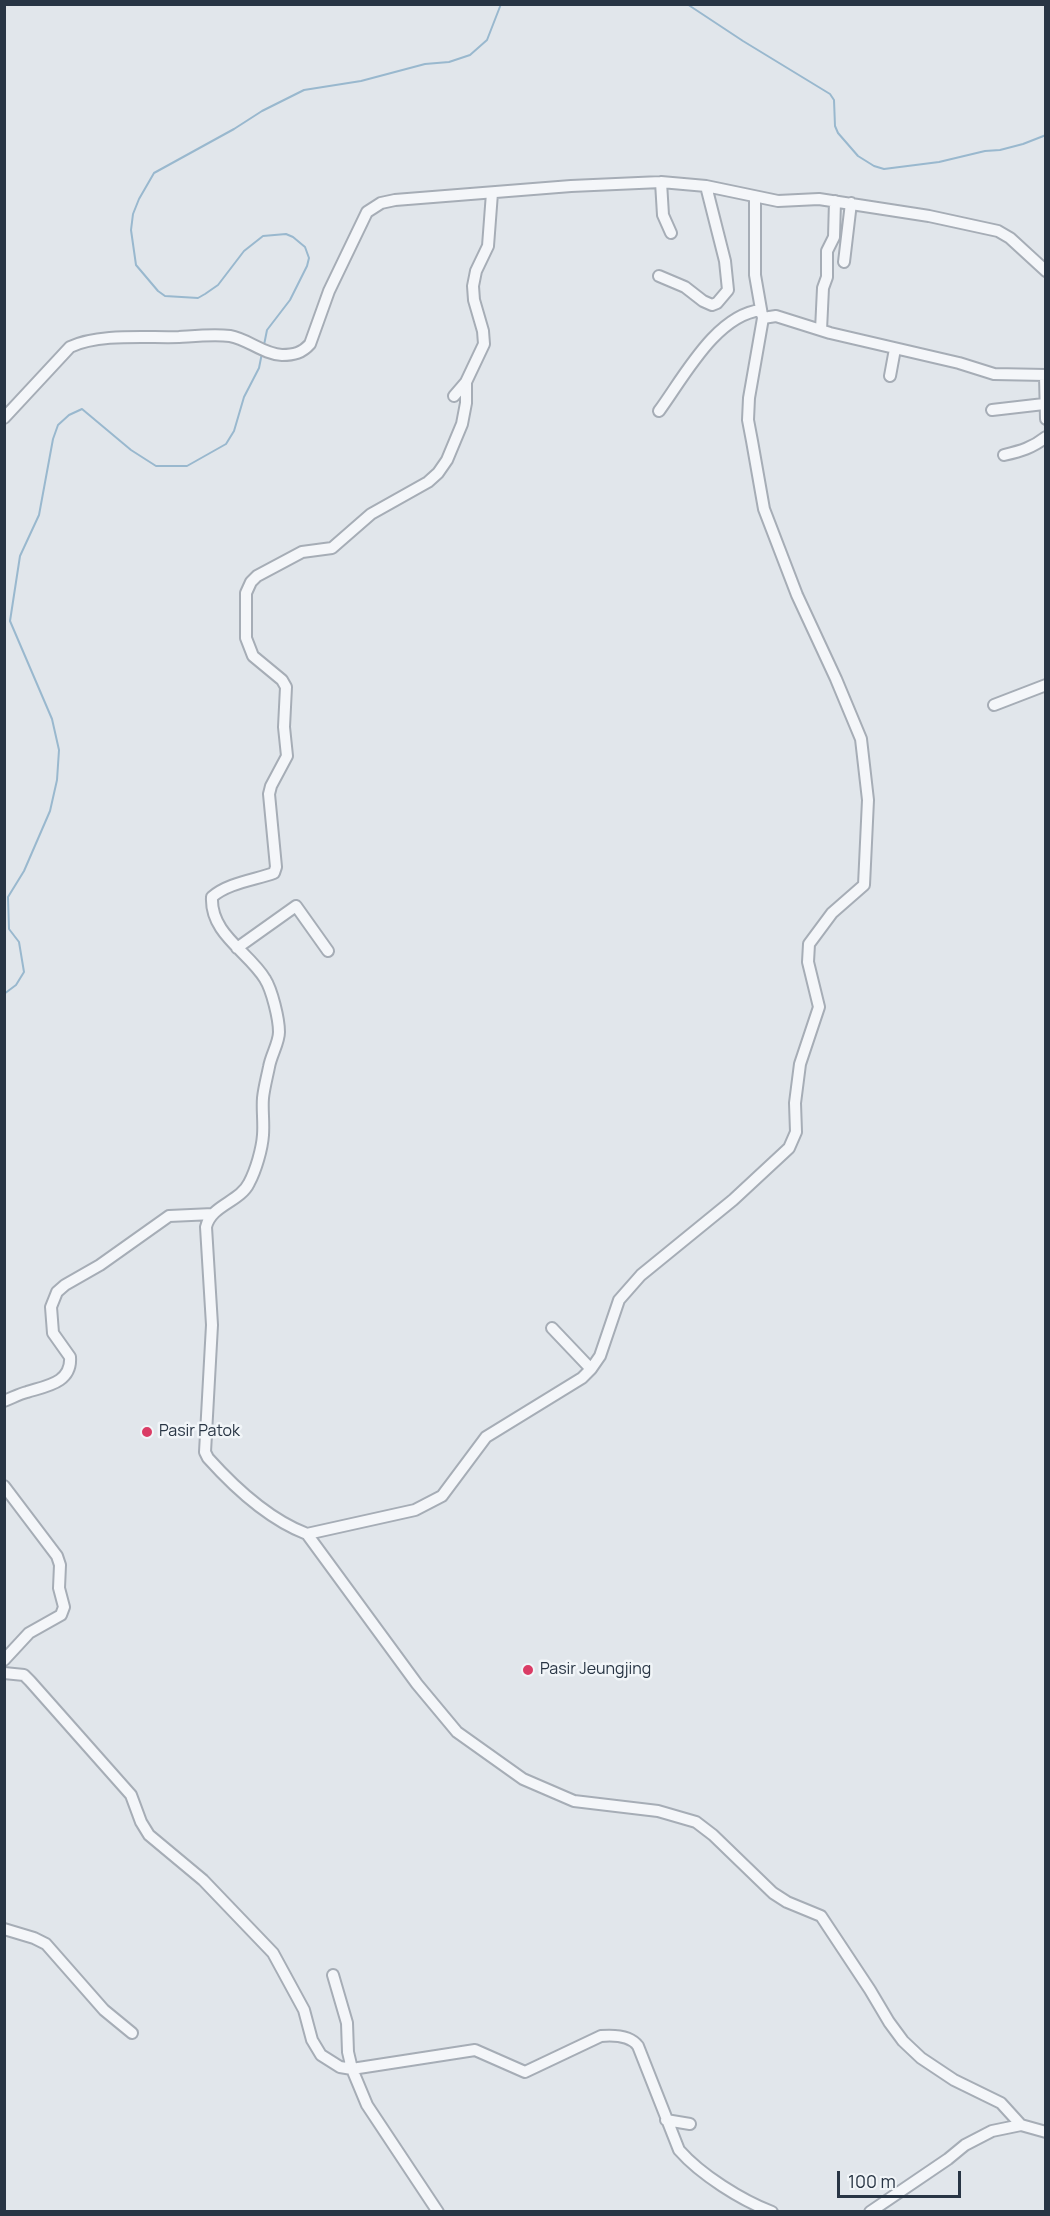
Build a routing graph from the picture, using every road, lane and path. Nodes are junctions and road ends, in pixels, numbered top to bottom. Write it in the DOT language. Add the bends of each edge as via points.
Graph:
graph roads {
  1 [pos="661,182"];
  2 [pos="706,186"];
  3 [pos="492,193"];
  4 [pos="755,197"];
  5 [pos="836,201"];
  6 [pos="851,203"];
  7 [pos="671,233"];
  8 [pos="844,262"];
  9 [pos="1046,271"];
  10 [pos="659,276"];
  11 [pos="762,314"];
  12 [pos="821,330"];
  13 [pos="895,349"];
  14 [pos="1045,375"];
  15 [pos="890,376"];
  16 [pos="466,382"];
  17 [pos="454,396"];
  18 [pos="1044,404"];
  19 [pos="992,410"];
  20 [pos="659,411"];
  21 [pos="4,418"];
  22 [pos="1046,419"];
  23 [pos="1046,437"];
  24 [pos="1004,455"];
  25 [pos="1046,686"];
  26 [pos="994,705"];
  27 [pos="237,948"];
  28 [pos="328,951"];
  29 [pos="213,1214"];
  30 [pos="552,1328"];
  31 [pos="591,1369"];
  32 [pos="4,1401"];
  33 [pos="4,1486"];
  34 [pos="307,1534"];
  35 [pos="4,1660"];
  36 [pos="4,1673"];
  37 [pos="4,1929"];
  38 [pos="333,1976"];
  39 [pos="132,2032"];
  40 [pos="352,2069"];
  41 [pos="666,2120"];
  42 [pos="690,2124"];
  43 [pos="1021,2125"];
  44 [pos="1046,2132"];
  45 [pos="438,2211"];
  46 [pos="772,2211"];
  47 [pos="870,2211"];
  1 -- 2 [label="street"];
  1 -- 3 [label="street"];
  1 -- 7 [label="street" via="663,215"];
  2 -- 4 [label="street"];
  2 -- 10 [label="street" via="725,261 728,291 712,305 686,287"];
  3 -- 16 [label="street" via="488,246 473,286 484,344"];
  3 -- 21 [label="street" via="395,200 367,212 329,291 310,344 297,354 269,352 229,336 79,342"];
  4 -- 5 [label="street"];
  4 -- 11 [label="street" via="755,275"];
  5 -- 6 [label="street"];
  5 -- 12 [label="street" via="834,237 827,251"];
  6 -- 8 [label="street"];
  6 -- 9 [label="street" via="998,231"];
  11 -- 12 [label="street"];
  11 -- 20 [label="street" via="741,316 716,332"];
  11 -- 31 [label="street" via="748,420 764,509 797,595 861,739 868,801 866,879 832,913 809,944 808,962 819,1007 800,1064 796,1132 789,1148 641,1275 620,1300 600,1356"];
  12 -- 13 [label="street"];
  13 -- 14 [label="street" via="994,374"];
  13 -- 15 [label="street"];
  14 -- 18 [label="street"];
  16 -- 17 [label="street"];
  16 -- 27 [label="street" via="462,424 438,473 371,514 332,548 293,556 257,576 247,588 245,626 250,649 259,663 286,687 287,756 269,794 274,873 212,897 217,921"];
  18 -- 19 [label="street"];
  18 -- 22 [label="street"];
  23 -- 24 [label="street" via="1035,446"];
  25 -- 26 [label="street"];
  27 -- 28 [label="street" via="296,906"];
  27 -- 29 [label="street" via="264,977 280,1033 271,1058 263,1098 263,1137 250,1183"];
  29 -- 32 [label="street" via="169,1216 57,1292 51,1307 54,1337 70,1357 67,1371 59,1381"];
  29 -- 34 [label="street" via="206,1227 212,1325 205,1452 241,1493 287,1527"];
  30 -- 31 [label="street"];
  31 -- 34 [label="street" via="486,1437 442,1496 415,1510"];
  33 -- 35 [label="street" via="57,1556 64,1607 58,1619 30,1633"];
  34 -- 43 [label="street" via="457,1732 523,1779 574,1801 658,1811 696,1822 773,1893 821,1916 909,2047 954,2080 1001,2103"];
  36 -- 40 [label="street" via="24,1675 30,1681 131,1795 149,1835 196,1874 273,1953 304,2010 312,2040 321,2055 340,2067"];
  37 -- 39 [label="street" via="46,1944 104,2010"];
  38 -- 40 [label="street" via="347,2023"];
  40 -- 41 [label="street" via="475,2050 525,2072 601,2036 630,2038 638,2046"];
  40 -- 45 [label="street" via="367,2105"];
  41 -- 42 [label="street"];
  41 -- 46 [label="street" via="687,2159 722,2184"];
  43 -- 44 [label="street"];
  43 -- 47 [label="street" via="992,2131 965,2145"];
}
